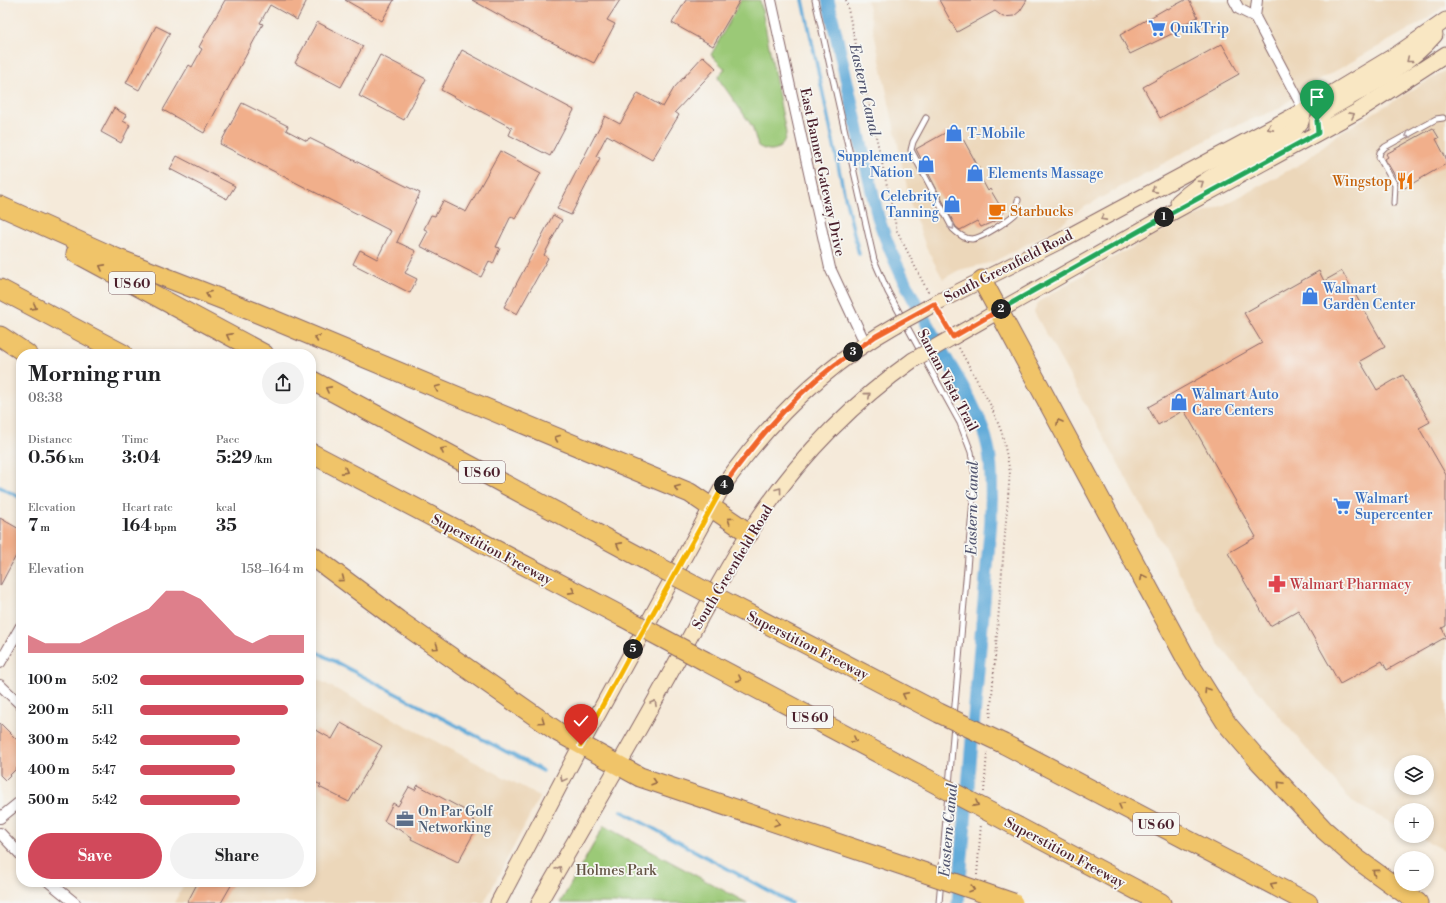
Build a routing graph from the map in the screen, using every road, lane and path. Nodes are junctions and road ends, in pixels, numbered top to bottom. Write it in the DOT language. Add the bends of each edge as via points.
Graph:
graph roads {
  1 [pos="771,0"];
  2 [pos="815,0"];
  3 [pos="846,0"];
  4 [pos="1234,0"];
  5 [pos="1258,0"];
  6 [pos="1255,17"];
  7 [pos="1446,21"];
  8 [pos="1446,54"];
  9 [pos="1304,110"];
  10 [pos="926,118"];
  11 [pos="1442,118"];
  12 [pos="1318,133"];
  13 [pos="1018,200"];
  14 [pos="1394,203"];
  15 [pos="0,206"];
  16 [pos="0,212"];
  17 [pos="1162,218"];
  18 [pos="982,280"];
  19 [pos="0,289"];
  20 [pos="934,304"];
  21 [pos="999,310"];
  22 [pos="0,336"];
  23 [pos="955,340"];
  24 [pos="865,343"];
  25 [pos="20,349"];
  26 [pos="114,349"];
  27 [pos="255,349"];
  28 [pos="316,383"];
  29 [pos="316,456"];
  30 [pos="710,507"];
  31 [pos="749,533"];
  32 [pos="316,559"];
  33 [pos="16,635"];
  34 [pos="0,663"];
  35 [pos="0,685"];
  36 [pos="16,700"];
  37 [pos="990,721"];
  38 [pos="996,744"];
  39 [pos="581,745"];
  40 [pos="619,766"];
  41 [pos="984,792"];
  42 [pos="16,805"];
  43 [pos="0,818"];
  44 [pos="981,824"];
  45 [pos="0,833"];
  46 [pos="16,850"];
  47 [pos="977,879"];
  48 [pos="55,887"];
  49 [pos="75,903"];
  50 [pos="498,903"];
  51 [pos="539,903"];
  52 [pos="939,903"];
  53 [pos="1013,903"];
  54 [pos="1161,903"];
  55 [pos="1308,903"];
  56 [pos="1418,903"];
  1 -- 24 [label="street, East Banner Gateway Drive" via="830,268"];
  2 -- 52 [label="lane, Santan Vista Trail" via="874,260 888,292 960,423 971,452 975,477"];
  3 -- 20 [label="path" via="897,231"];
  4 -- 6 [label="street" via="1239,9"];
  5 -- 6 [label="street"];
  6 -- 9 [label="street"];
  7 -- 9 [label="main road, South Greenfield Road"];
  7 -- 12 [label="main road, one-way" via="1425,47 1406,63 1320,117 1317,121"];
  12 -- 8 [label="main road, South Greenfield Road, one-way" via="1377,100"];
  17 -- 9 [label="main road, one-way" via="1209,177 1293,132 1301,122"];
  9 -- 18 [label="main road, South Greenfield Road, one-way"];
  10 -- 13 [label="lane, one-way" via="911,150 958,234 968,238 978,237 1015,214"];
  11 -- 14 [label="lane, one-way" via="1436,119 1380,152 1379,158 1395,185"];
  12 -- 17 [label="main road, South Greenfield Road"];
  30 -- 15 [label="highway, one-way" via="690,493 257,312 116,258"];
  27 -- 16 [label="highway, US 60, one-way"];
  17 -- 21 [label="main road, South Greenfield Road"];
  18 -- 20 [label="main road, South Greenfield Road"];
  18 -- 21 [label="highway"];
  19 -- 26 [label="highway, one-way"];
  20 -- 23 [label="path"];
  20 -- 24 [label="main road, South Greenfield Road, bridge"];
  21 -- 23 [label="main road, South Greenfield Road"];
  56 -- 21 [label="highway, one-way" via="1357,859 1323,829 1227,724 1187,660"];
  22 -- 25 [label="highway"];
  31 -- 23 [label="main road, South Greenfield Road, one-way, bridge" via="778,490 843,417 914,360"];
  23 -- 37 [label="path" via="990,404 1002,433 1010,472"];
  24 -- 30 [label="main road, South Greenfield Road" via="828,370 792,402 745,455"];
  38 -- 28 [label="highway, Superstition Freeway / US 60, one-way, bridge"];
  29 -- 54 [label="highway, Superstition Freeway / US 60, one-way, bridge"];
  31 -- 30 [label="highway, one-way"];
  30 -- 39 [label="main road, South Greenfield Road"];
  40 -- 31 [label="main road, South Greenfield Road, one-way"];
  32 -- 39 [label="highway, one-way" via="398,620 558,732"];
  33 -- 34 [label="street"];
  35 -- 36 [label="street"];
  38 -- 41 [label="path"];
  55 -- 38 [label="highway, Superstition Freeway / US 60, one-way"];
  39 -- 40 [label="highway"];
  39 -- 50 [label="main road, South Greenfield Road, one-way"];
  51 -- 40 [label="main road, South Greenfield Road, one-way"];
  40 -- 53 [label="highway, one-way, bridge" via="640,778"];
  42 -- 43 [label="street"];
  44 -- 47 [label="path"];
  45 -- 46 [label="street"];
  48 -- 49 [label="street"];
}
